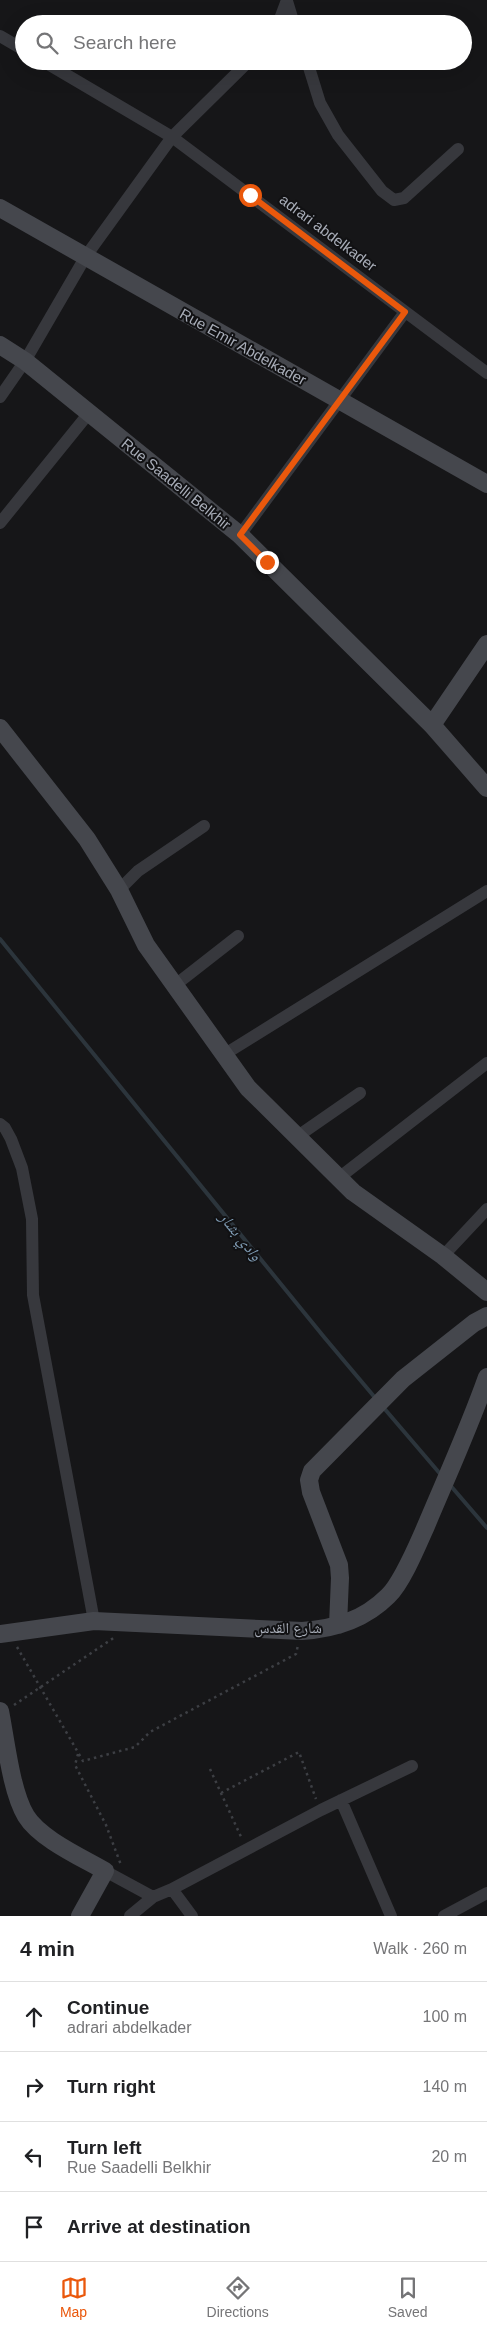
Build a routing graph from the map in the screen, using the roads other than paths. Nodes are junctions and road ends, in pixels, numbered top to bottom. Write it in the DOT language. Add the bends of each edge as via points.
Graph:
graph roads {
  1 [pos="287,1"];
  2 [pos="282,15"];
  3 [pos="291,15"];
  4 [pos="0,36"];
  5 [pos="15,45"];
  6 [pos="58,70"];
  7 [pos="240,70"];
  8 [pos="310,70"];
  9 [pos="172,137"];
  10 [pos="458,149"];
  11 [pos="0,208"];
  12 [pos="86,256"];
  13 [pos="405,312"];
  14 [pos="0,345"];
  15 [pos="25,361"];
  16 [pos="487,373"];
  17 [pos="0,397"];
  18 [pos="339,401"];
  19 [pos="89,413"];
  20 [pos="487,484"];
  21 [pos="0,523"];
  22 [pos="240,535"];
  23 [pos="487,644"];
  24 [pos="432,725"];
  25 [pos="0,728"];
  26 [pos="487,788"];
  27 [pos="204,826"];
  28 [pos="119,890"];
  29 [pos="487,891"];
  30 [pos="238,936"];
  31 [pos="174,986"];
  32 [pos="225,1054"];
  33 [pos="487,1063"];
  34 [pos="360,1092"];
  35 [pos="0,1124"];
  36 [pos="298,1136"];
  37 [pos="340,1177"];
  38 [pos="487,1209"];
  39 [pos="443,1256"];
  40 [pos="487,1292"];
  41 [pos="487,1316"];
  42 [pos="487,1377"];
  43 [pos="94,1621"];
  44 [pos="338,1625"];
  45 [pos="4,1633"];
  46 [pos="6,1709"];
  47 [pos="2,1730"];
  48 [pos="412,1766"];
  49 [pos="341,1800"];
  50 [pos="113,1869"];
  51 [pos="172,1889"];
  52 [pos="487,1893"];
  53 [pos="153,1897"];
  54 [pos="80,1916"];
  55 [pos="130,1916"];
  56 [pos="192,1916"];
  57 [pos="392,1916"];
  58 [pos="444,1916"];
  1 -- 2 [label="street"];
  1 -- 3 [label="street"];
  4 -- 5 [label="street"];
  6 -- 9 [label="street, adrari abdelkader"];
  7 -- 9 [label="street"];
  8 -- 10 [label="street" via="320,103 338,135 382,191 394,200 404,198"];
  9 -- 12 [label="street"];
  9 -- 13 [label="street, adrari abdelkader"];
  11 -- 12 [label="street, Rue Emir Abdelkader"];
  12 -- 15 [label="street"];
  12 -- 18 [label="street, Rue Emir Abdelkader"];
  13 -- 16 [label="street, adrari abdelkader"];
  13 -- 18 [label="street"];
  14 -- 15 [label="street, Rue Saadelli Belkhir"];
  15 -- 17 [label="street"];
  15 -- 19 [label="street, Rue Saadelli Belkhir"];
  18 -- 20 [label="street, Rue Emir Abdelkader"];
  18 -- 22 [label="street"];
  19 -- 21 [label="street"];
  19 -- 22 [label="street, Rue Saadelli Belkhir"];
  22 -- 24 [label="street, Rue Saadelli Belkhir"];
  23 -- 24 [label="street"];
  24 -- 26 [label="street, Rue Saadelli Belkhir"];
  25 -- 28 [label="street" via="87,839"];
  27 -- 28 [label="street" via="138,872"];
  28 -- 31 [label="street" via="146,945"];
  29 -- 32 [label="street"];
  30 -- 31 [label="street"];
  31 -- 32 [label="street"];
  32 -- 36 [label="street" via="248,1088"];
  33 -- 37 [label="street"];
  34 -- 36 [label="street"];
  35 -- 43 [label="street" via="11,1139 24,1176 32,1219 33,1295"];
  36 -- 37 [label="street"];
  37 -- 39 [label="street" via="353,1192"];
  38 -- 39 [label="street"];
  39 -- 40 [label="street"];
  41 -- 44 [label="street" via="403,1379 312,1471 309,1480 311,1492 339,1565"];
  42 -- 44 [label="street, شارع القدس" via="415,1551 390,1594 359,1618"];
  43 -- 44 [label="street, شارع القدس" via="302,1631"];
  43 -- 45 [label="street, شارع القدس"];
  46 -- 47 [label="street"];
  47 -- 50 [label="street" via="26,1816 37,1829"];
  48 -- 49 [label="street"];
  49 -- 51 [label="street"];
  49 -- 57 [label="street"];
  50 -- 53 [label="street"];
  50 -- 54 [label="street"];
  51 -- 53 [label="street"];
  51 -- 56 [label="street"];
  52 -- 58 [label="street"];
  53 -- 55 [label="street"];
}
